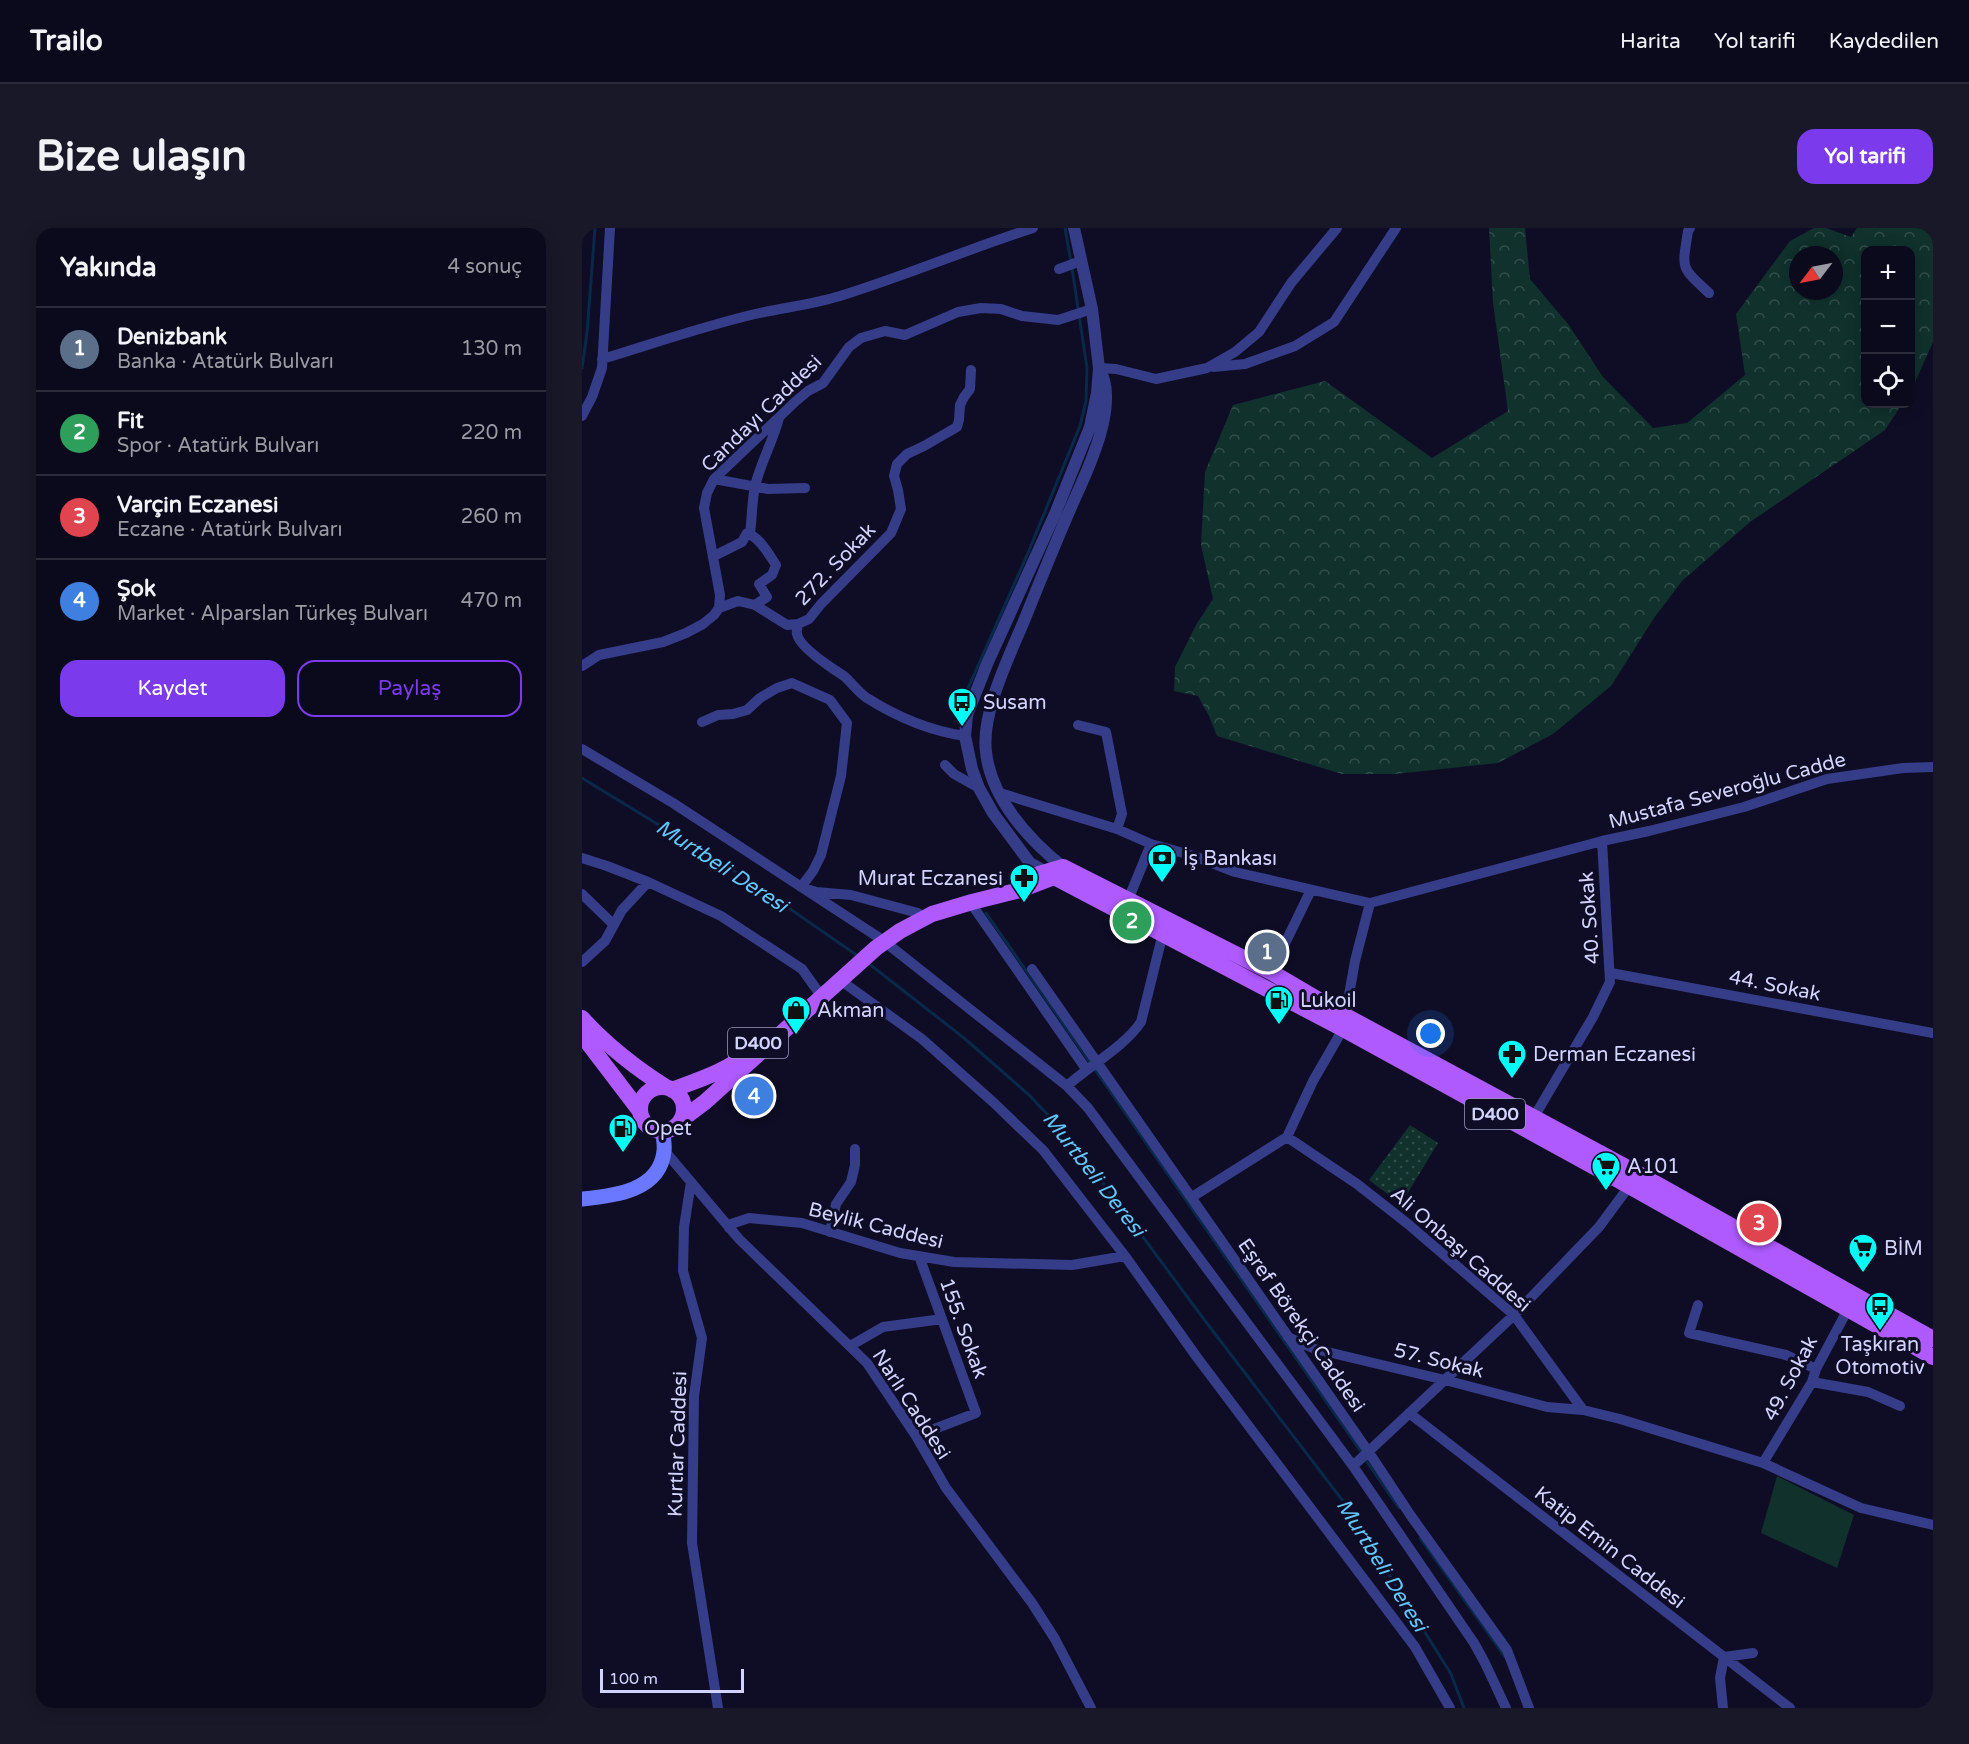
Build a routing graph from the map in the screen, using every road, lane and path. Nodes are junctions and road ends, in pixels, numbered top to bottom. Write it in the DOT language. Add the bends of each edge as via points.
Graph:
graph roads {
  1 [pos="610,228"];
  2 [pos="1033,228"];
  3 [pos="1074,228"];
  4 [pos="1337,228"];
  5 [pos="1396,228"];
  6 [pos="1690,228"];
  7 [pos="1709,293"];
  8 [pos="1083,312"];
  9 [pos="602,359"];
  10 [pos="1099,368"];
  11 [pos="1207,368"];
  12 [pos="971,370"];
  13 [pos="582,416"];
  14 [pos="780,417"];
  15 [pos="714,479"];
  16 [pos="755,487"];
  17 [pos="805,488"];
  18 [pos="750,534"];
  19 [pos="714,556"];
  20 [pos="755,605"];
  21 [pos="719,608"];
  22 [pos="798,624"];
  23 [pos="582,666"];
  24 [pos="702,722"];
  25 [pos="1078,725"];
  26 [pos="965,736"];
  27 [pos="582,750"];
  28 [pos="945,765"];
  29 [pos="1933,766"];
  30 [pos="979,788"];
  31 [pos="1000,793"];
  32 [pos="1117,829"];
  33 [pos="1602,841"];
  34 [pos="1151,844"];
  35 [pos="582,858"];
  36 [pos="1050,871"];
  37 [pos="648,882"];
  38 [pos="801,887"];
  39 [pos="1311,890"];
  40 [pos="582,894"];
  41 [pos="1128,900"];
  42 [pos="970,902"];
  43 [pos="1370,903"];
  44 [pos="918,913"];
  45 [pos="614,925"];
  46 [pos="1163,933"];
  47 [pos="878,942"];
  48 [pos="582,962"];
  49 [pos="1032,969"];
  50 [pos="1271,972"];
  51 [pos="1611,973"];
  52 [pos="836,979"];
  53 [pos="817,990"];
  54 [pos="582,1018"];
  55 [pos="1343,1022"];
  56 [pos="1933,1033"];
  57 [pos="582,1035"];
  58 [pos="1091,1065"];
  59 [pos="1067,1086"];
  60 [pos="669,1088"];
  61 [pos="639,1110"];
  62 [pos="1534,1117"];
  63 [pos="681,1120"];
  64 [pos="663,1132"];
  65 [pos="1287,1137"];
  66 [pos="855,1149"];
  67 [pos="664,1150"];
  68 [pos="1634,1180"];
  69 [pos="691,1182"];
  70 [pos="1192,1197"];
  71 [pos="582,1199"];
  72 [pos="729,1228"];
  73 [pos="830,1232"];
  74 [pos="918,1256"];
  75 [pos="1125,1257"];
  76 [pos="1698,1305"];
  77 [pos="1848,1309"];
  78 [pos="1514,1315"];
  79 [pos="942,1319"];
  80 [pos="1288,1337"];
  81 [pos="1933,1339"];
  82 [pos="850,1346"];
  83 [pos="1933,1357"];
  84 [pos="1816,1369"];
  85 [pos="1445,1380"];
  86 [pos="1812,1382"];
  87 [pos="1900,1406"];
  88 [pos="1583,1410"];
  89 [pos="1409,1413"];
  90 [pos="916,1436"];
  91 [pos="1362,1457"];
  92 [pos="1763,1463"];
  93 [pos="1933,1525"];
  94 [pos="1753,1653"];
  95 [pos="1724,1657"];
  96 [pos="718,1708"];
  97 [pos="1091,1708"];
  98 [pos="1450,1708"];
  99 [pos="1506,1708"];
  100 [pos="1529,1708"];
  101 [pos="1724,1708"];
  102 [pos="1790,1708"];
  1 -- 9 [label="street"];
  2 -- 9 [label="street" via="839,296 751,315"];
  3 -- 8 [label="street" via="1071,265"];
  4 -- 11 [label="street" via="1291,283 1259,332"];
  5 -- 11 [label="street" via="1334,322 1295,346 1245,363"];
  6 -- 7 [label="street" via="1686,271"];
  8 -- 10 [label="street"];
  8 -- 14 [label="street, Candayı Caddesi" via="1058,320 1042,320 981,308 958,312 905,335 885,331 861,338 849,347 823,382"];
  9 -- 13 [label="street" via="592,397"];
  10 -- 11 [label="street" via="1156,379"];
  10 -- 26 [label="street" via="1090,427 987,664 967,715"];
  10 -- 31 [label="street" via="1106,386 1100,433 990,710 985,750"];
  12 -- 22 [label="street, 272. Sokak" via="970,389 960,405 957,427 907,454 897,464 894,476 901,509 891,533 809,619"];
  14 -- 15 [label="street, Candayı Caddesi"];
  14 -- 16 [label="street"];
  15 -- 16 [label="street"];
  15 -- 19 [label="street, Candayı Caddesi" via="704,508"];
  16 -- 17 [label="street"];
  16 -- 18 [label="street"];
  18 -- 19 [label="street"];
  18 -- 20 [label="street" via="765,547 776,565 772,575 759,584 767,597"];
  19 -- 21 [label="street, Candayı Caddesi"];
  20 -- 21 [label="street" via="738,601"];
  20 -- 22 [label="street, 272. Sokak" via="787,625"];
  21 -- 23 [label="street" via="703,624 686,633 663,642 599,655"];
  22 -- 26 [label="street" via="800,641 865,697 924,726"];
  24 -- 38 [label="street" via="747,710 777,687 792,683 830,700 847,723 841,776 821,855"];
  25 -- 32 [label="street" via="1106,732 1122,814"];
  26 -- 30 [label="street"];
  27 -- 38 [label="street" via="673,803"];
  28 -- 30 [label="street"];
  29 -- 33 [label="street, Mustafa Severoğlu Cadde" via="1827,779 1744,807"];
  30 -- 36 [label="street" via="1030,864"];
  31 -- 32 [label="street"];
  31 -- 36 [label="street"];
  32 -- 34 [label="street"];
  33 -- 43 [label="street, Mustafa Severoğlu Cadde"];
  33 -- 51 [label="street, 40. Sokak"];
  34 -- 39 [label="street" via="1235,872"];
  34 -- 41 [label="street"];
  35 -- 37 [label="street"];
  36 -- 41 [label="main road, D400"];
  36 -- 42 [label="main road, D400"];
  36 -- 44 [label="main road, D400"];
  36 -- 46 [label="main road, D400"];
  37 -- 45 [label="street" via="622,910"];
  37 -- 53 [label="street" via="721,916 802,969"];
  38 -- 44 [label="street" via="851,895"];
  38 -- 47 [label="street"];
  39 -- 43 [label="street"];
  39 -- 50 [label="street"];
  40 -- 45 [label="street"];
  41 -- 50 [label="main road, D400"];
  42 -- 47 [label="main road, D400" via="933,914"];
  42 -- 58 [label="street, Eşref Börekçi Caddesi"];
  43 -- 55 [label="street"];
  44 -- 47 [label="main road, D400" via="903,920"];
  45 -- 48 [label="street" via="605,941"];
  46 -- 55 [label="main road, D400"];
  46 -- 58 [label="street" via="1141,1022 1133,1033"];
  47 -- 52 [label="main road, D400"];
  47 -- 59 [label="street"];
  49 -- 58 [label="street, Eşref Börekçi Caddesi"];
  50 -- 55 [label="main road, D400"];
  51 -- 56 [label="street, 44. Sokak"];
  51 -- 62 [label="street, 40. Sokak" via="1593,1017"];
  52 -- 53 [label="main road, D400"];
  52 -- 63 [label="main road, D400"];
  52 -- 75 [label="street" via="922,1039 1043,1150"];
  53 -- 60 [label="main road, D400" via="743,1057 709,1076"];
  54 -- 60 [label="main road" via="651,1078"];
  55 -- 62 [label="main road, D400"];
  55 -- 65 [label="street"];
  55 -- 68 [label="main road, D400"];
  57 -- 61 [label="main road"];
  58 -- 59 [label="street"];
  58 -- 70 [label="street, Eşref Börekçi Caddesi"];
  59 -- 91 [label="street" via="1088,1107"];
  60 -- 61 [label="main road, D400" via="647,1092"];
  60 -- 63 [label="main road" via="682,1100"];
  61 -- 64 [label="main road" via="644,1123"];
  62 -- 68 [label="main road, D400"];
  63 -- 64 [label="main road, D400"];
  64 -- 67 [label="main road"];
  65 -- 70 [label="street"];
  65 -- 78 [label="street, Ali Onbaşı Caddesi" via="1357,1184"];
  66 -- 73 [label="street" via="851,1182 836,1204"];
  67 -- 69 [label="street, Narlı Caddesi"];
  67 -- 71 [label="main road" via="661,1164 643,1185 615,1196"];
  68 -- 77 [label="main road, D400"];
  68 -- 78 [label="street" via="1599,1227"];
  68 -- 81 [label="main road, D400"];
  69 -- 72 [label="street, Narlı Caddesi"];
  69 -- 96 [label="street, Kurtlar Caddesi" via="683,1270 702,1338 694,1396 692,1543"];
  70 -- 80 [label="street, Eşref Börekçi Caddesi"];
  72 -- 73 [label="street, Beylik Caddesi" via="749,1218 802,1223"];
  72 -- 82 [label="street, Narlı Caddesi"];
  73 -- 74 [label="street, Beylik Caddesi"];
  74 -- 75 [label="street, Beylik Caddesi" via="954,1262 1072,1265"];
  74 -- 79 [label="street, 155. Sokak"];
  75 -- 98 [label="street" via="1415,1647"];
  76 -- 84 [label="street" via="1689,1333 1786,1355"];
  77 -- 83 [label="main road, D400"];
  77 -- 84 [label="street, 49. Sokak"];
  78 -- 85 [label="street"];
  78 -- 88 [label="street, Ali Onbaşı Caddesi"];
  79 -- 82 [label="street" via="883,1327"];
  79 -- 90 [label="street, 155. Sokak" via="976,1413"];
  80 -- 85 [label="street, 57. Sokak" via="1315,1349"];
  80 -- 91 [label="street, Eşref Börekçi Caddesi"];
  82 -- 90 [label="street, Narlı Caddesi" via="867,1363"];
  84 -- 86 [label="street, 49. Sokak"];
  85 -- 88 [label="street, 57. Sokak" via="1547,1407"];
  85 -- 89 [label="street"];
  86 -- 87 [label="street" via="1868,1392"];
  86 -- 92 [label="street, 49. Sokak"];
  88 -- 92 [label="street"];
  89 -- 91 [label="street"];
  89 -- 95 [label="street, Katip Emin Caddesi"];
  90 -- 97 [label="street, Narlı Caddesi" via="946,1488 1032,1603"];
  91 -- 99 [label="street" via="1474,1642"];
  91 -- 100 [label="street, Eşref Börekçi Caddesi" via="1411,1516 1507,1650"];
  92 -- 93 [label="street" via="1861,1508"];
  94 -- 95 [label="street"];
  95 -- 101 [label="street" via="1720,1678"];
  95 -- 102 [label="street, Katip Emin Caddesi"];
}
